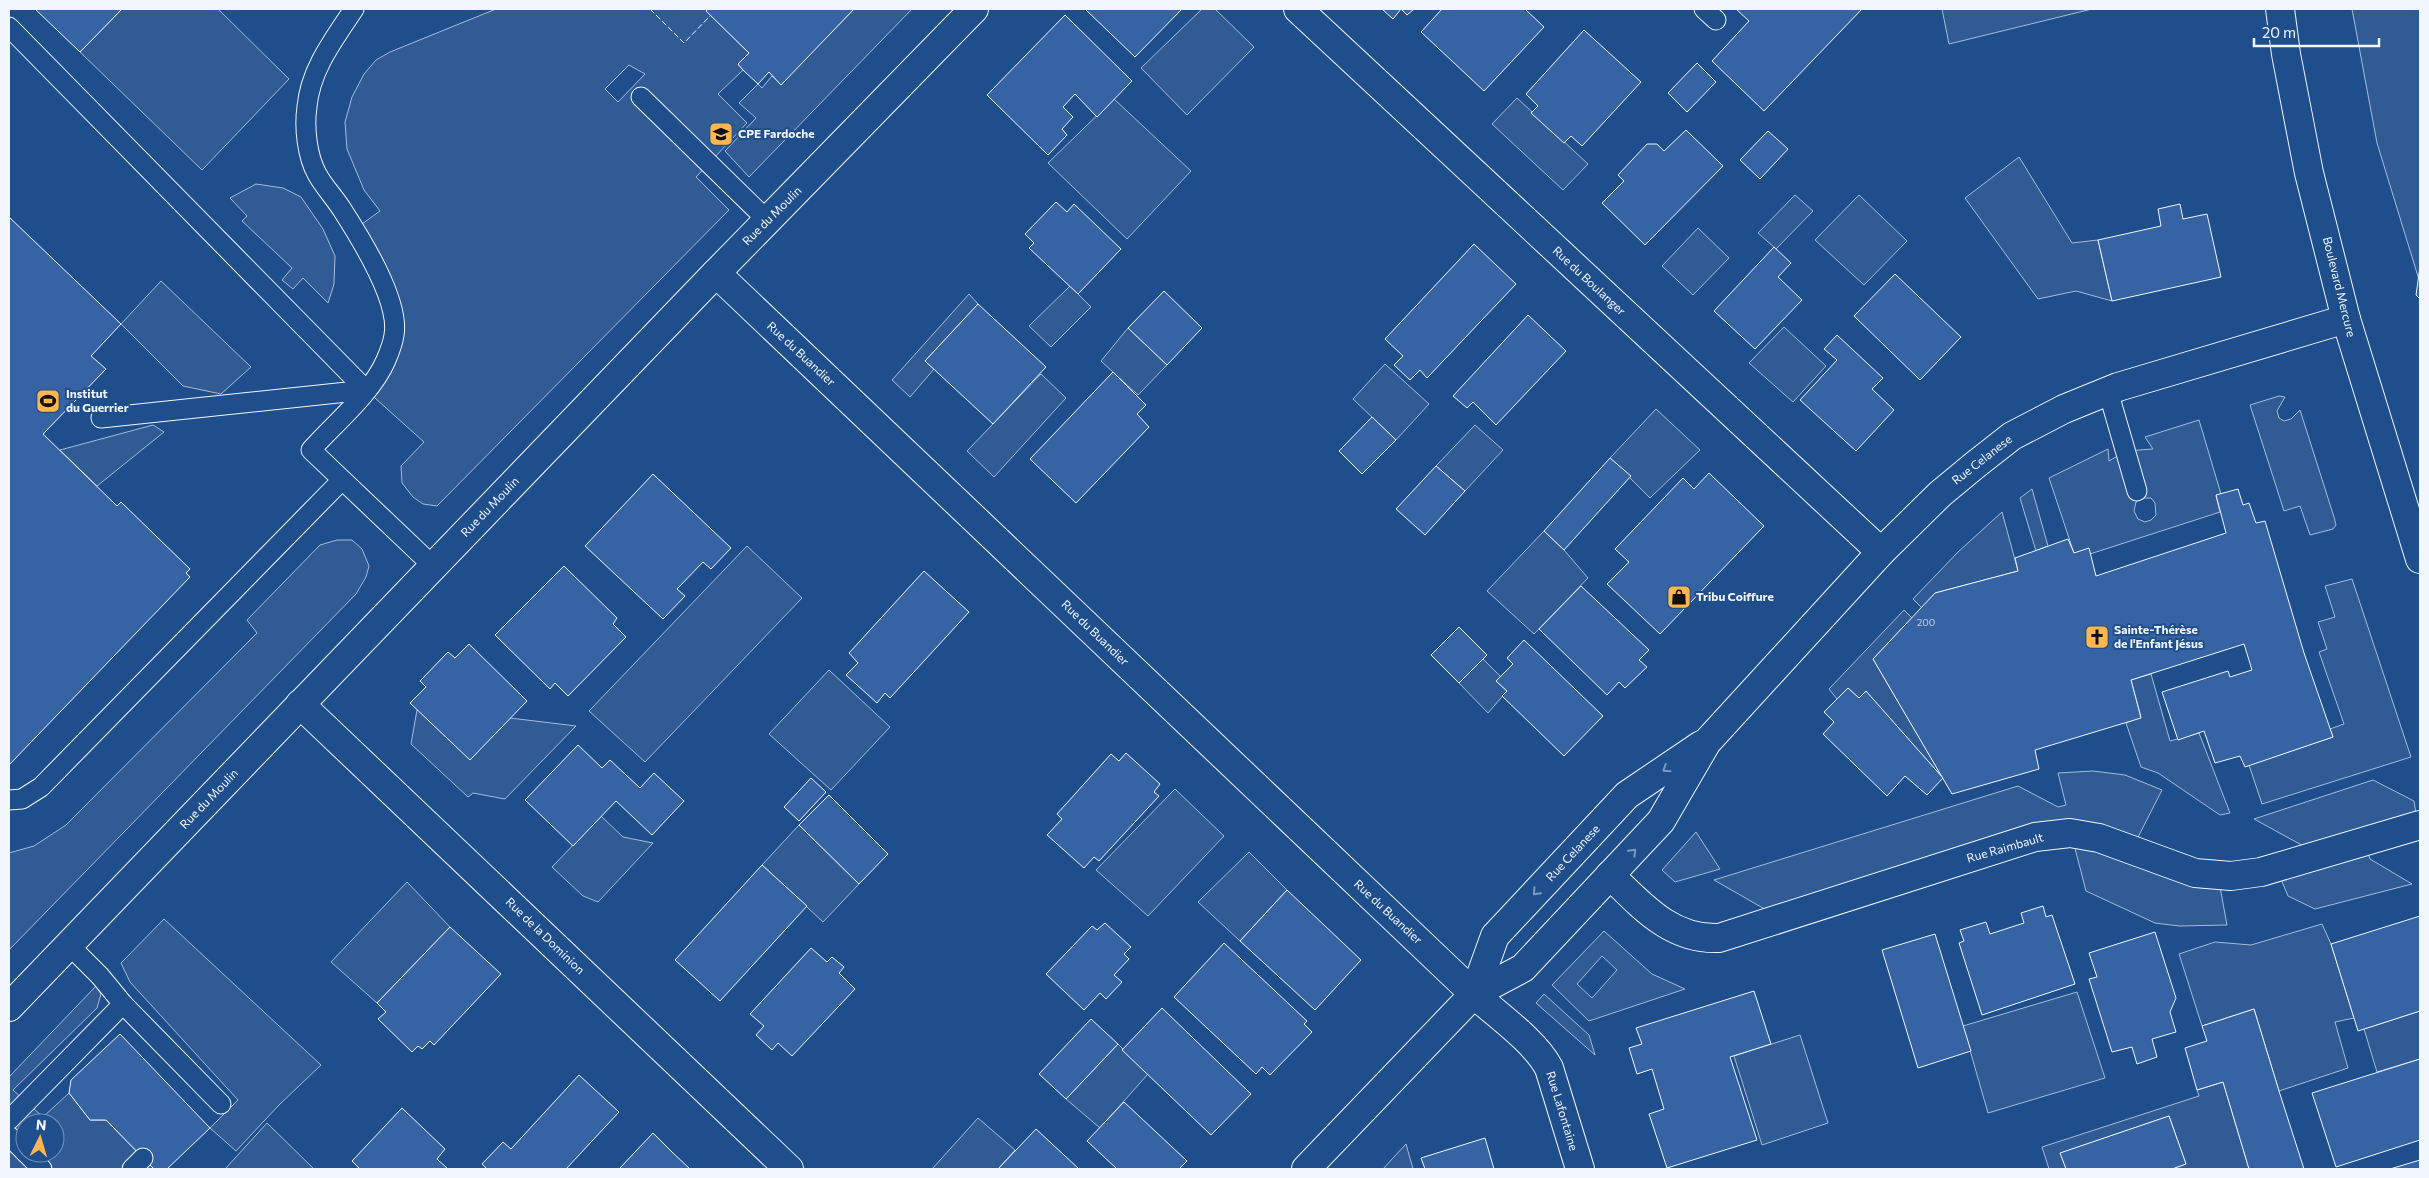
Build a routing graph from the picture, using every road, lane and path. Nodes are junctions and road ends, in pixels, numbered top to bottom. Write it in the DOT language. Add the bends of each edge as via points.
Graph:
graph roads {
  1 [pos="354,9"];
  2 [pos="974,9"];
  3 [pos="1298,9"];
  4 [pos="2280,9"];
  5 [pos="9,27"];
  6 [pos="641,97"];
  7 [pos="767,220"];
  8 [pos="716,273"];
  9 [pos="2346,319"];
  10 [pos="366,390"];
  11 [pos="2108,391"];
  12 [pos="101,418"];
  13 [pos="342,480"];
  14 [pos="2137,491"];
  15 [pos="1881,552"];
  16 [pos="2420,559"];
  17 [pos="433,566"];
  18 [pos="300,704"];
  19 [pos="1707,742"];
  20 [pos="9,800"];
  21 [pos="2420,825"];
  22 [pos="1610,875"];
  23 [pos="69,945"];
  24 [pos="1474,994"];
  25 [pos="123,1004"];
  26 [pos="9,1007"];
  27 [pos="221,1104"];
  28 [pos="9,1120"];
  29 [pos="789,1169"];
  30 [pos="1306,1169"];
  31 [pos="1580,1169"];
  1 -- 10 [label="lane" via="327,49 313,79 307,107 307,137 316,172 374,262 391,304 394,334 386,361"];
  2 -- 7 [label="street, Rue du Moulin"];
  3 -- 15 [label="street, Rue du Boulanger"];
  4 -- 9 [label="street, Boulevard Mercure" via="2309,173"];
  5 -- 10 [label="lane"];
  6 -- 7 [label="lane"];
  7 -- 8 [label="street, Rue du Moulin"];
  8 -- 17 [label="street, Rue du Moulin"];
  8 -- 24 [label="street, Rue du Buandier"];
  9 -- 11 [label="street, Rue Celanese"];
  9 -- 16 [label="street, Boulevard Mercure"];
  10 -- 12 [label="lane"];
  10 -- 13 [label="lane" via="311,450"];
  11 -- 14 [label="lane"];
  11 -- 15 [label="street, Rue Celanese" via="2012,436 1940,494"];
  13 -- 17 [label="lane"];
  13 -- 20 [label="lane" via="40,787 22,799"];
  15 -- 19 [label="street, Rue Celanese"];
  17 -- 18 [label="street, Rue du Moulin"];
  18 -- 23 [label="street, Rue du Moulin"];
  18 -- 29 [label="street, Rue de la Dominion"];
  22 -- 19 [label="street, Rue Celanese, one-way" via="1661,821"];
  19 -- 24 [label="street, Rue Celanese, one-way" via="1627,795 1495,936"];
  21 -- 22 [label="street, Rue Raimbault" via="2261,872 2231,876 2195,873 2099,838 2070,833 2036,837 1719,938 1704,939 1654,918"];
  22 -- 24 [label="street, Rue Celanese" via="1523,968"];
  23 -- 25 [label="lane"];
  23 -- 26 [label="street, Rue du Moulin"];
  24 -- 30 [label="street, Rue Celanese"];
  24 -- 31 [label="street, Rue Lafontaine" via="1518,1032 1546,1062"];
  25 -- 27 [label="lane"];
  25 -- 28 [label="lane"];
}
